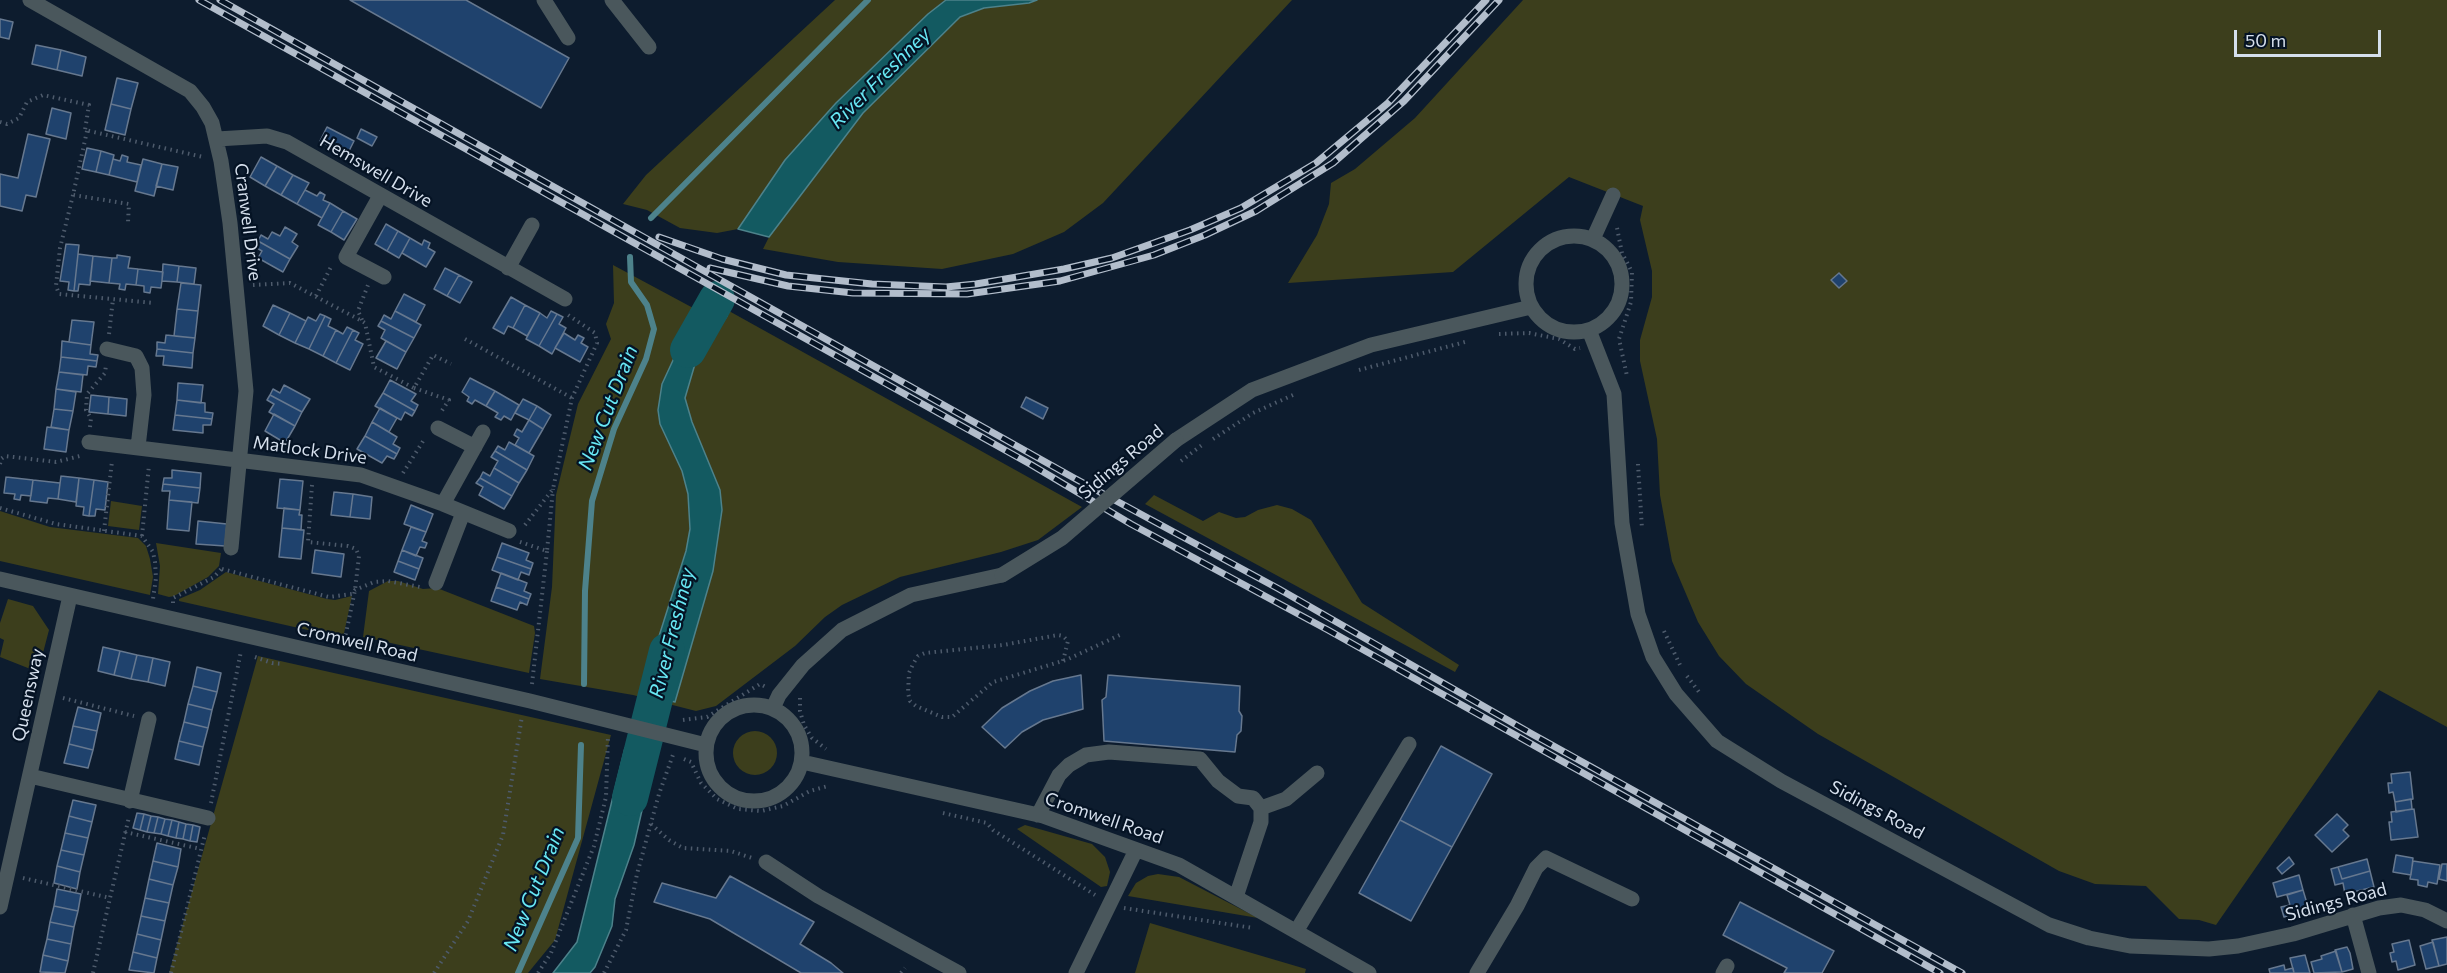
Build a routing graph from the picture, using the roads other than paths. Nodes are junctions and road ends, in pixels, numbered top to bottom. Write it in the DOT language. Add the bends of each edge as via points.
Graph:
graph roads {
  1 [pos="30,0"];
  2 [pos="544,0"];
  3 [pos="612,0"];
  4 [pos="568,38"];
  5 [pos="649,47"];
  6 [pos="217,139"];
  7 [pos="1613,195"];
  8 [pos="380,196"];
  9 [pos="532,225"];
  10 [pos="1593,239"];
  11 [pos="508,268"];
  12 [pos="379,274"];
  13 [pos="565,299"];
  14 [pos="1531,307"];
  15 [pos="1589,330"];
  16 [pos="107,349"];
  17 [pos="438,428"];
  18 [pos="483,432"];
  19 [pos="89,442"];
  20 [pos="475,447"];
  21 [pos="144,448"];
  22 [pos="239,459"];
  23 [pos="443,504"];
  24 [pos="463,513"];
  25 [pos="518,531"];
  26 [pos="231,548"];
  27 [pos="0,579"];
  28 [pos="436,583"];
  29 [pos="70,596"];
  30 [pos="773,708"];
  31 [pos="149,719"];
  32 [pos="1409,744"];
  33 [pos="706,745"];
  34 [pos="802,762"];
  35 [pos="1317,774"];
  36 [pos="30,776"];
  37 [pos="130,801"];
  38 [pos="1261,808"];
  39 [pos="1038,815"];
  40 [pos="208,818"];
  41 [pos="1136,850"];
  42 [pos="766,862"];
  43 [pos="4,871"];
  44 [pos="1236,897"];
  45 [pos="1632,899"];
  46 [pos="0,907"];
  47 [pos="2353,915"];
  48 [pos="2447,921"];
  49 [pos="1296,930"];
  50 [pos="959,973"];
  51 [pos="1076,973"];
  52 [pos="1368,973"];
  53 [pos="1477,973"];
  54 [pos="2369,973"];
  1 -- 6 [label="street, Cranwell Drive" via="190,91 203,107"];
  2 -- 4 [label="street"];
  3 -- 5 [label="street"];
  6 -- 8 [label="street, Hemswell Drive" via="267,136 287,142"];
  6 -- 22 [label="street, Cranwell Drive" via="237,285 246,391"];
  7 -- 10 [label="street"];
  8 -- 11 [label="street, Hemswell Drive"];
  8 -- 12 [label="street" via="346,257"];
  9 -- 11 [label="street"];
  10 -- 14 [label="street" via="1563,237 1548,243 1532,259 1526,275"];
  10 -- 15 [label="street" via="1607,248 1619,267 1622,284 1615,309"];
  11 -- 13 [label="street, Hemswell Drive"];
  14 -- 15 [label="street" via="1556,329"];
  14 -- 30 [label="street, Sidings Road, bridge" via="1371,345 1252,390 1176,440 1062,538 1002,575 911,595 842,630 802,665"];
  15 -- 47 [label="street, Sidings Road" via="1614,394 1622,523 1638,614 1653,657 1676,694 1717,741 1781,781 2049,925 2089,938 2130,946 2215,949 2262,941"];
  16 -- 21 [label="street" via="136,356 142,368"];
  17 -- 20 [label="street"];
  18 -- 20 [label="street"];
  19 -- 21 [label="street, Matlock Drive"];
  20 -- 23 [label="street"];
  21 -- 22 [label="street, Matlock Drive"];
  22 -- 23 [label="street, Matlock Drive" via="361,475"];
  22 -- 26 [label="street, Cranwell Drive"];
  23 -- 24 [label="street, Matlock Drive"];
  24 -- 25 [label="street, Matlock Drive"];
  24 -- 28 [label="street"];
  27 -- 29 [label="street, Cromwell Road"];
  29 -- 33 [label="street, Cromwell Road"];
  29 -- 36 [label="street, Queensway"];
  30 -- 33 [label="street" via="756,704 738,706 711,729"];
  30 -- 34 [label="street" via="787,716 797,730"];
  31 -- 37 [label="street"];
  32 -- 49 [label="street"];
  33 -- 34 [label="street" via="706,762 712,777 738,799 754,801 778,795 796,778"];
  34 -- 39 [label="street, Cromwell Road"];
  35 -- 38 [label="street" via="1286,799"];
  36 -- 37 [label="street"];
  36 -- 43 [label="street, Queensway"];
  37 -- 40 [label="street"];
  38 -- 39 [label="street" via="1253,798 1238,796 1218,781 1200,759 1109,752 1086,755 1069,765 1053,785"];
  38 -- 44 [label="street" via="1261,822"];
  39 -- 41 [label="street, Cromwell Road"];
  41 -- 44 [label="street, Cromwell Road" via="1179,865"];
  41 -- 51 [label="street"];
  42 -- 50 [label="street" via="818,896"];
  43 -- 46 [label="street, Queensway"];
  44 -- 49 [label="street, Cromwell Road"];
  45 -- 53 [label="street" via="1546,858 1536,868"];
  47 -- 48 [label="street, Sidings Road" via="2412,906"];
  47 -- 54 [label="street"];
  49 -- 52 [label="street, Cromwell Road"];
}
